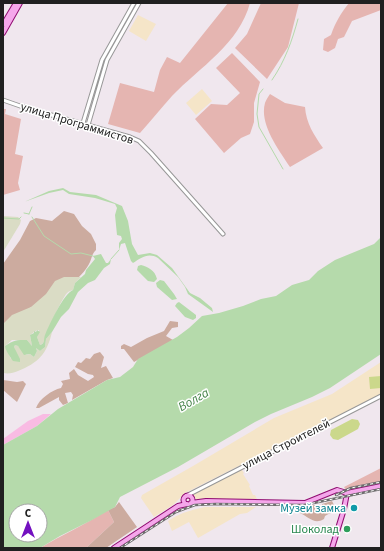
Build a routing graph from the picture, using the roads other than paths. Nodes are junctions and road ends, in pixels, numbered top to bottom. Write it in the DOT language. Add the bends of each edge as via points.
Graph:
graph roads {
  1 [pos="16,3"];
  2 [pos="20,3"];
  3 [pos="134,3"];
  4 [pos="139,3"];
  5 [pos="3,26"];
  6 [pos="3,33"];
  7 [pos="3,100"];
  8 [pos="3,103"];
  9 [pos="10,103"];
  10 [pos="83,123"];
  11 [pos="88,125"];
  12 [pos="223,234"];
  13 [pos="381,396"];
  14 [pos="381,486"];
  15 [pos="347,493"];
  16 [pos="189,498"];
  17 [pos="114,548"];
  18 [pos="332,548"];
  1 -- 5 [label="main road"];
  2 -- 6 [label="main road"];
  3 -- 10 [label="street" via="102,60"];
  4 -- 11 [label="street" via="107,60"];
  7 -- 9 [label="street, улица Программистов"];
  8 -- 9 [label="street, улица Программистов"];
  9 -- 10 [label="street, улица Программистов"];
  10 -- 11 [label="street, улица Программистов"];
  11 -- 12 [label="street, улица Программистов" via="130,137 145,146"];
  13 -- 16 [label="street, улица Строителей"];
  14 -- 15 [label="main road"];
  15 -- 16 [label="main road" via="336,490 309,502 295,503 197,502"];
  15 -- 18 [label="main road"];
  16 -- 17 [label="main road"];
}
